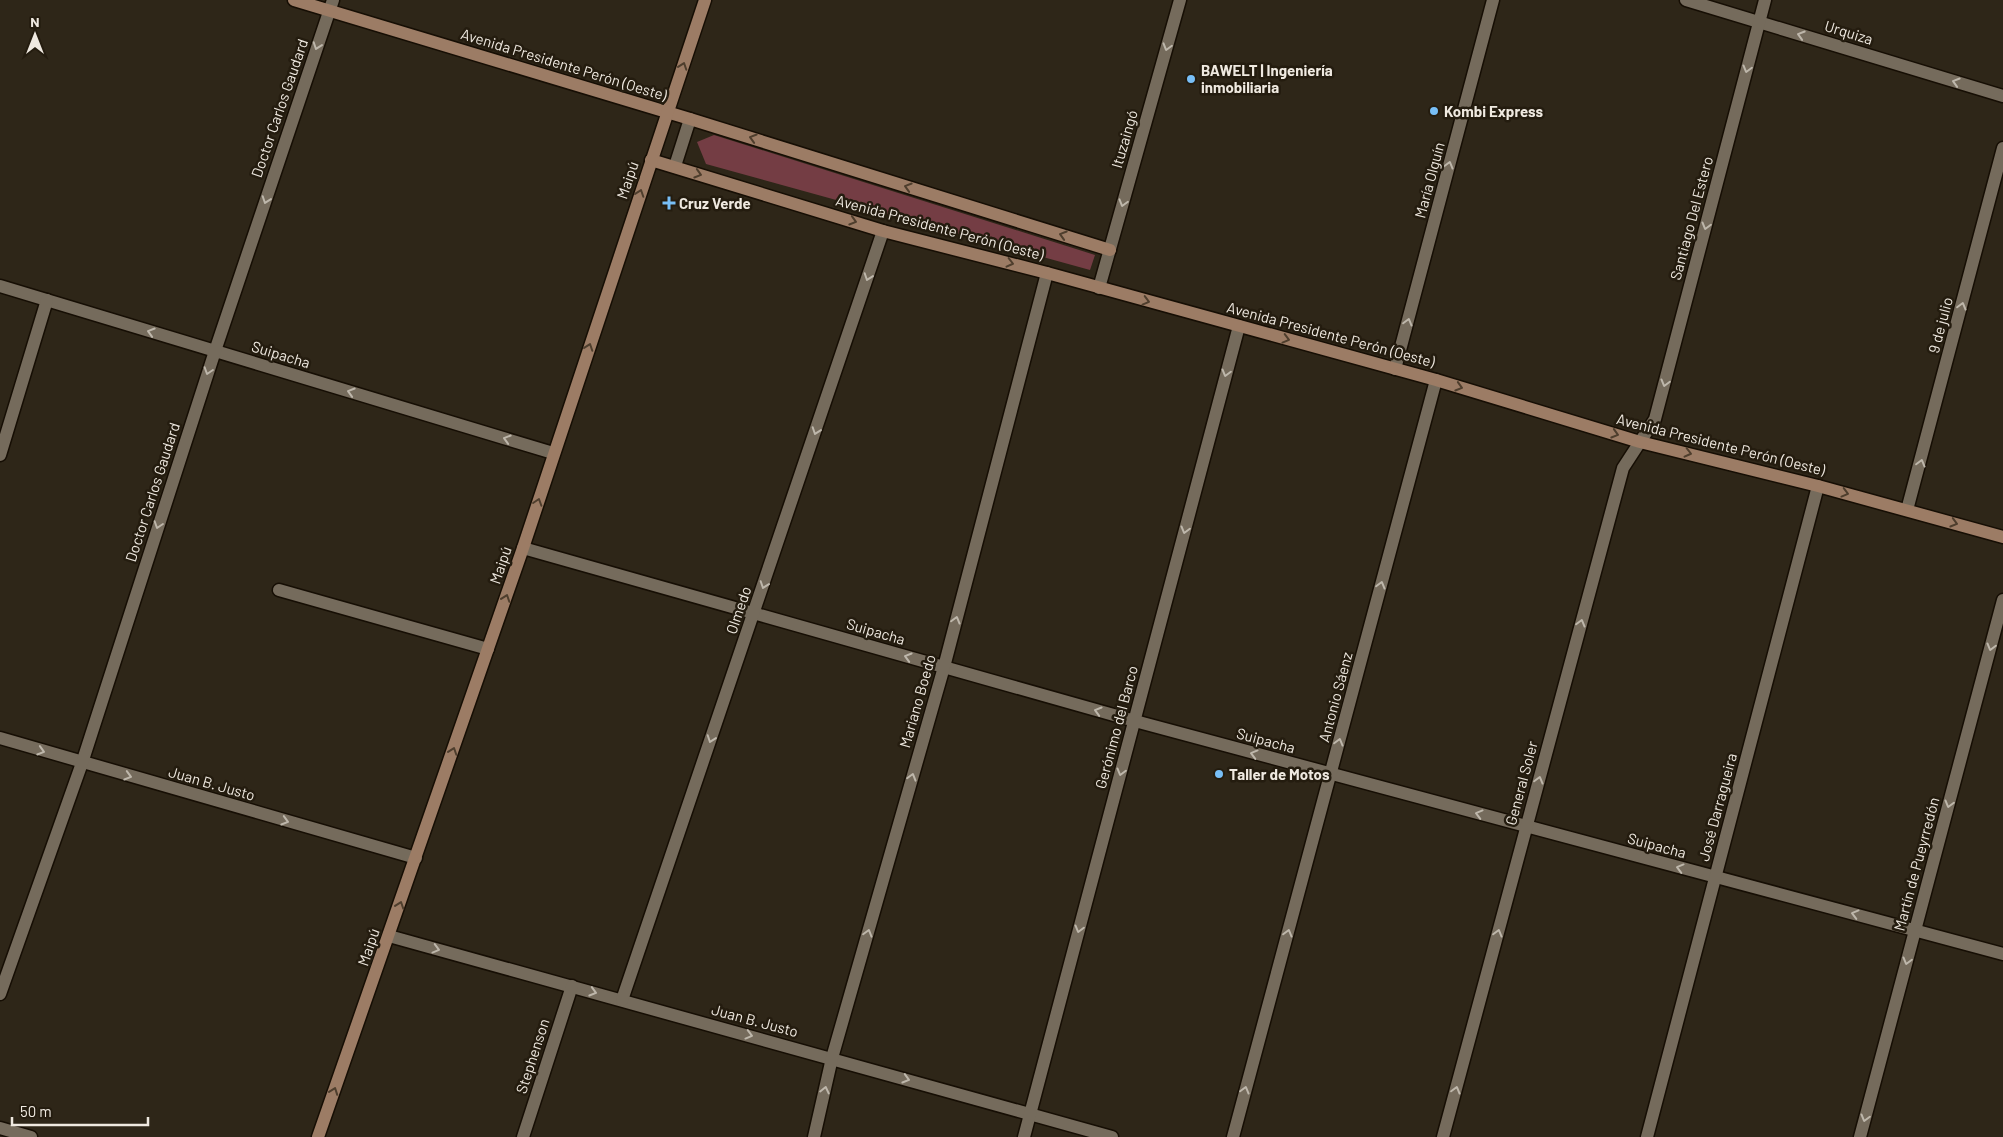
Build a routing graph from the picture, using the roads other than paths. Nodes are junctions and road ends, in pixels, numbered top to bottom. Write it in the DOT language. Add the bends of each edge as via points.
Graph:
graph roads {
  1 [pos="294,0"];
  2 [pos="706,0"];
  3 [pos="1180,0"];
  4 [pos="1493,0"];
  5 [pos="1686,0"];
  6 [pos="1765,0"];
  7 [pos="331,5"];
  8 [pos="1759,22"];
  9 [pos="2003,96"];
  10 [pos="667,112"];
  11 [pos="690,118"];
  12 [pos="2003,148"];
  13 [pos="651,160"];
  14 [pos="675,166"];
  15 [pos="883,231"];
  16 [pos="1110,250"];
  17 [pos="1046,273"];
  18 [pos="0,286"];
  19 [pos="1099,288"];
  20 [pos="47,300"];
  21 [pos="1238,326"];
  22 [pos="215,351"];
  23 [pos="1395,369"];
  24 [pos="1436,380"];
  25 [pos="1640,442"];
  26 [pos="553,453"];
  27 [pos="0,455"];
  28 [pos="1818,486"];
  29 [pos="1907,510"];
  30 [pos="2003,537"];
  31 [pos="523,548"];
  32 [pos="280,590"];
  33 [pos="2003,600"];
  34 [pos="754,614"];
  35 [pos="488,648"];
  36 [pos="944,667"];
  37 [pos="1134,721"];
  38 [pos="0,738"];
  39 [pos="82,763"];
  40 [pos="1331,774"];
  41 [pos="1526,827"];
  42 [pos="416,858"];
  43 [pos="1716,877"];
  44 [pos="1916,930"];
  45 [pos="389,936"];
  46 [pos="2003,954"];
  47 [pos="572,986"];
  48 [pos="0,994"];
  49 [pos="622,1000"];
  50 [pos="832,1058"];
  51 [pos="1030,1114"];
  52 [pos="0,1128"];
  53 [pos="31,1137"];
  54 [pos="318,1137"];
  55 [pos="523,1137"];
  56 [pos="814,1137"];
  57 [pos="1024,1137"];
  58 [pos="1112,1137"];
  59 [pos="1233,1137"];
  60 [pos="1443,1137"];
  61 [pos="1647,1137"];
  62 [pos="1860,1137"];
  1 -- 7 [label="main road, Avenida Presidente Perón (Oeste)"];
  10 -- 2 [label="main road, Maipú, one-way"];
  3 -- 16 [label="street, Ituzaingó, one-way"];
  23 -- 4 [label="street, María Olguín, one-way"];
  5 -- 8 [label="street, Urquiza"];
  6 -- 8 [label="street, Santiago Del Estero"];
  7 -- 10 [label="main road, Avenida Presidente Perón (Oeste)"];
  7 -- 22 [label="street, Doctor Carlos Gaudard, one-way"];
  9 -- 8 [label="street, Urquiza, one-way"];
  8 -- 25 [label="street, Santiago Del Estero, one-way" via="1655,418"];
  10 -- 11 [label="main road, Avenida Presidente Perón (Oeste)"];
  10 -- 13 [label="main road, Maipú"];
  11 -- 14 [label="street"];
  16 -- 11 [label="main road, Avenida Presidente Perón (Oeste), one-way"];
  29 -- 12 [label="street, 9 de julio, one-way"];
  13 -- 14 [label="main road, Avenida Presidente Perón (Oeste)"];
  26 -- 13 [label="main road, Maipú, one-way"];
  14 -- 15 [label="main road, Avenida Presidente Perón (Oeste), one-way"];
  15 -- 17 [label="main road, Avenida Presidente Perón (Oeste), one-way"];
  15 -- 34 [label="street, Olmedo, one-way"];
  16 -- 19 [label="street, Ituzaingó"];
  17 -- 19 [label="main road, Avenida Presidente Perón (Oeste)"];
  36 -- 17 [label="street, Mariano Boedo, one-way"];
  18 -- 20 [label="street, Suipacha"];
  19 -- 21 [label="main road, Avenida Presidente Perón (Oeste), one-way"];
  22 -- 20 [label="street, Suipacha, one-way"];
  20 -- 27 [label="street"];
  21 -- 23 [label="main road, Avenida Presidente Perón (Oeste), one-way"];
  21 -- 37 [label="street, Gerónimo del Barco, one-way"];
  26 -- 22 [label="street, Suipacha, one-way"];
  22 -- 39 [label="street, Doctor Carlos Gaudard, one-way"];
  23 -- 24 [label="main road, Avenida Presidente Perón (Oeste)"];
  24 -- 25 [label="main road, Avenida Presidente Perón (Oeste), one-way"];
  40 -- 24 [label="street, Antonio Sáenz, one-way"];
  25 -- 28 [label="main road, Avenida Presidente Perón (Oeste), one-way"];
  41 -- 25 [label="street, General Soler, one-way" via="1623,468"];
  31 -- 26 [label="main road, Maipú, one-way"];
  28 -- 29 [label="main road, Avenida Presidente Perón (Oeste), one-way"];
  28 -- 43 [label="street, José Darragueira"];
  29 -- 30 [label="main road, Avenida Presidente Perón (Oeste), one-way"];
  31 -- 34 [label="street, Suipacha"];
  35 -- 31 [label="main road, Maipú, one-way"];
  32 -- 35 [label="street"];
  33 -- 44 [label="street, Martín de Pueyrredón, one-way"];
  36 -- 34 [label="street, Suipacha, one-way"];
  34 -- 49 [label="street, Olmedo, one-way"];
  42 -- 35 [label="main road, Maipú, one-way"];
  37 -- 36 [label="street, Suipacha, one-way"];
  50 -- 36 [label="street, Mariano Boedo, one-way"];
  40 -- 37 [label="street, Suipacha, one-way"];
  37 -- 51 [label="street, Gerónimo del Barco, one-way"];
  38 -- 39 [label="street, Juan B. Justo, one-way"];
  39 -- 42 [label="street, Juan B. Justo, one-way"];
  39 -- 48 [label="street, Doctor Carlos Gaudard"];
  41 -- 40 [label="street, Suipacha, one-way"];
  59 -- 40 [label="street, Antonio Sáenz, one-way"];
  43 -- 41 [label="street, Suipacha, one-way"];
  60 -- 41 [label="street, General Soler, one-way"];
  45 -- 42 [label="main road, Maipú, one-way"];
  44 -- 43 [label="street, Suipacha, one-way"];
  43 -- 61 [label="street, José Darragueira"];
  44 -- 46 [label="street, Suipacha"];
  44 -- 62 [label="street, Martín de Pueyrredón, one-way"];
  45 -- 47 [label="street, Juan B. Justo, one-way"];
  54 -- 45 [label="main road, Maipú, one-way"];
  47 -- 49 [label="street, Juan B. Justo, one-way"];
  47 -- 55 [label="street, Stephenson"];
  49 -- 50 [label="street, Juan B. Justo, one-way"];
  50 -- 51 [label="street, Juan B. Justo, one-way"];
  56 -- 50 [label="street, Mariano Boedo, one-way"];
  51 -- 57 [label="street, Gerónimo del Barco"];
  51 -- 58 [label="street, Juan B. Justo"];
  52 -- 53 [label="street"];
}
